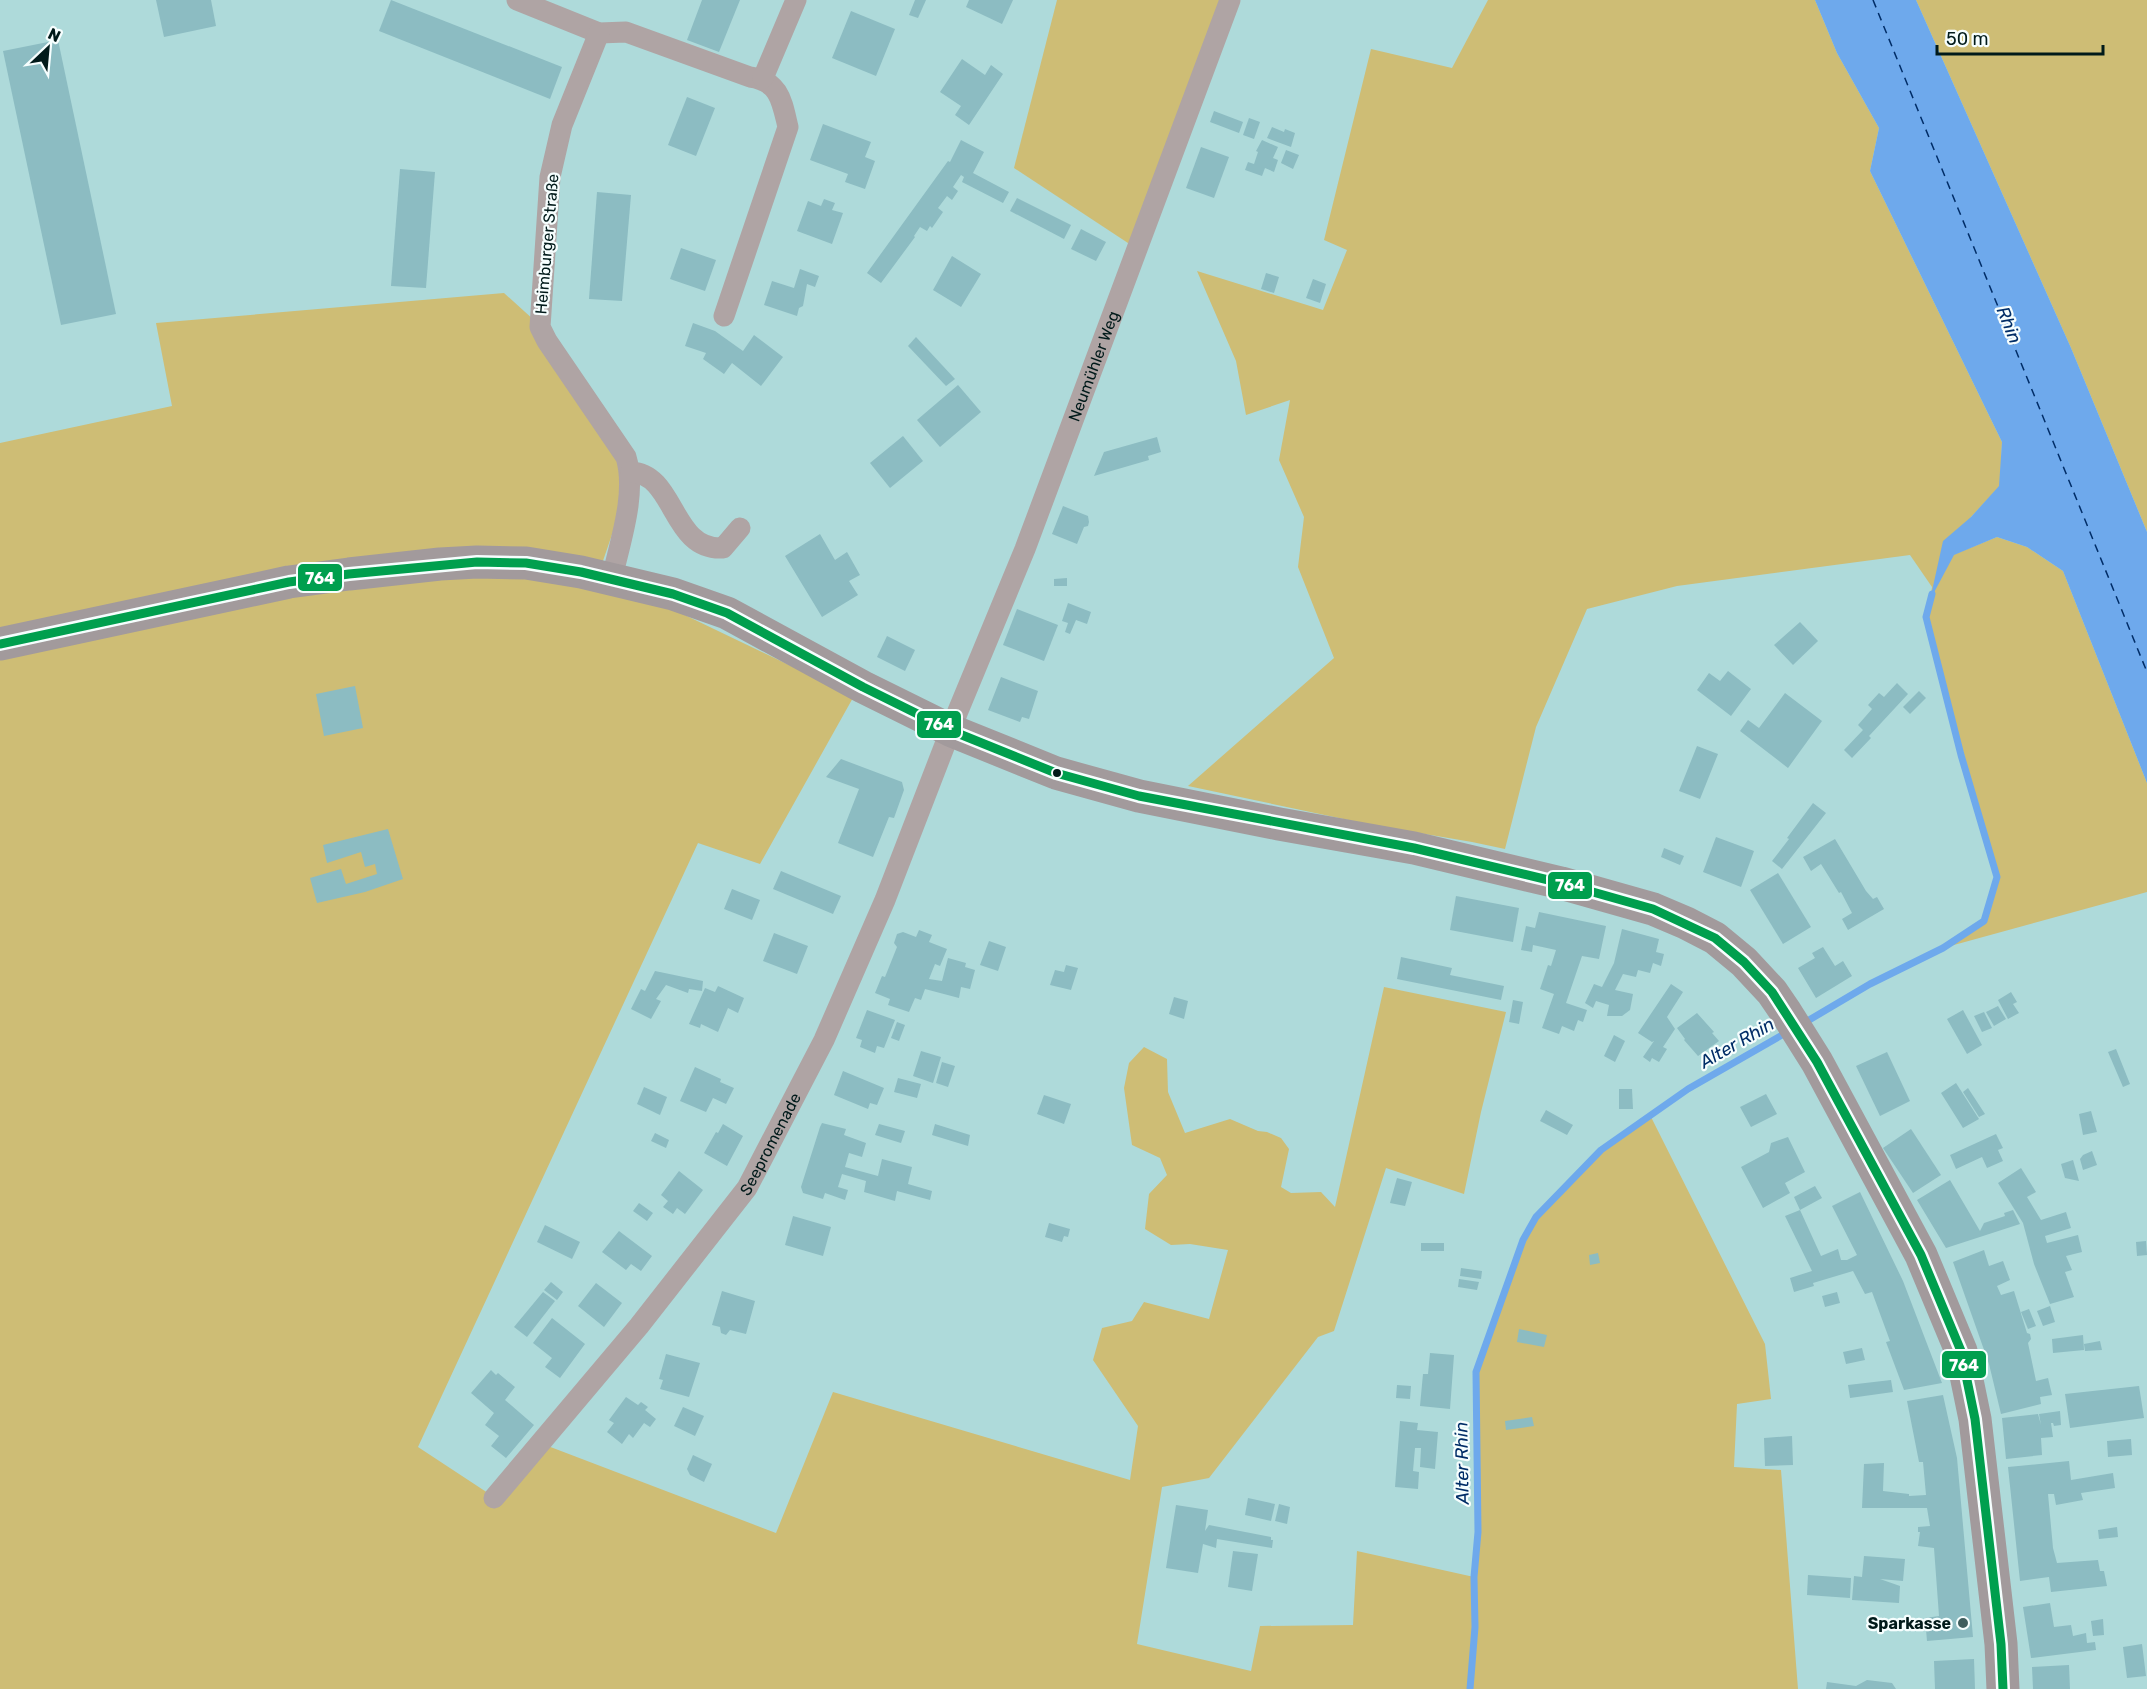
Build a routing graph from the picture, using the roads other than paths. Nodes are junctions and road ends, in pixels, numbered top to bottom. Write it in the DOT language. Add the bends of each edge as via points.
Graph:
graph roads {
  1 [pos="517,0"];
  2 [pos="796,0"];
  3 [pos="1230,0"];
  4 [pos="599,33"];
  5 [pos="763,78"];
  6 [pos="724,315"];
  7 [pos="631,472"];
  8 [pos="740,528"];
  9 [pos="612,578"];
  10 [pos="0,644"];
  11 [pos="952,731"];
  12 [pos="494,1498"];
  13 [pos="2003,1689"];
  1 -- 4 [label="street"];
  2 -- 5 [label="street"];
  3 -- 11 [label="street, Neumühler Weg" via="1029,538"];
  4 -- 5 [label="street" via="626,32 750,77"];
  4 -- 7 [label="street, Heimburger Straße" via="562,125 550,177 540,327 626,457"];
  5 -- 6 [label="street" via="780,95 788,127"];
  7 -- 8 [label="street" via="642,472 656,483 686,531 699,543 723,548"];
  7 -- 9 [label="street"];
  9 -- 10 [label="main road" via="526,563 440,564 289,582"];
  9 -- 11 [label="main road" via="727,613"];
  11 -- 12 [label="street, Seepromenade" via="824,1040 747,1188 639,1326"];
  11 -- 13 [label="main road" via="1056,773 1139,796 1414,848 1653,909 1714,938 1744,962 1772,992 1817,1062 1921,1255 1961,1352 1975,1419"];
}
